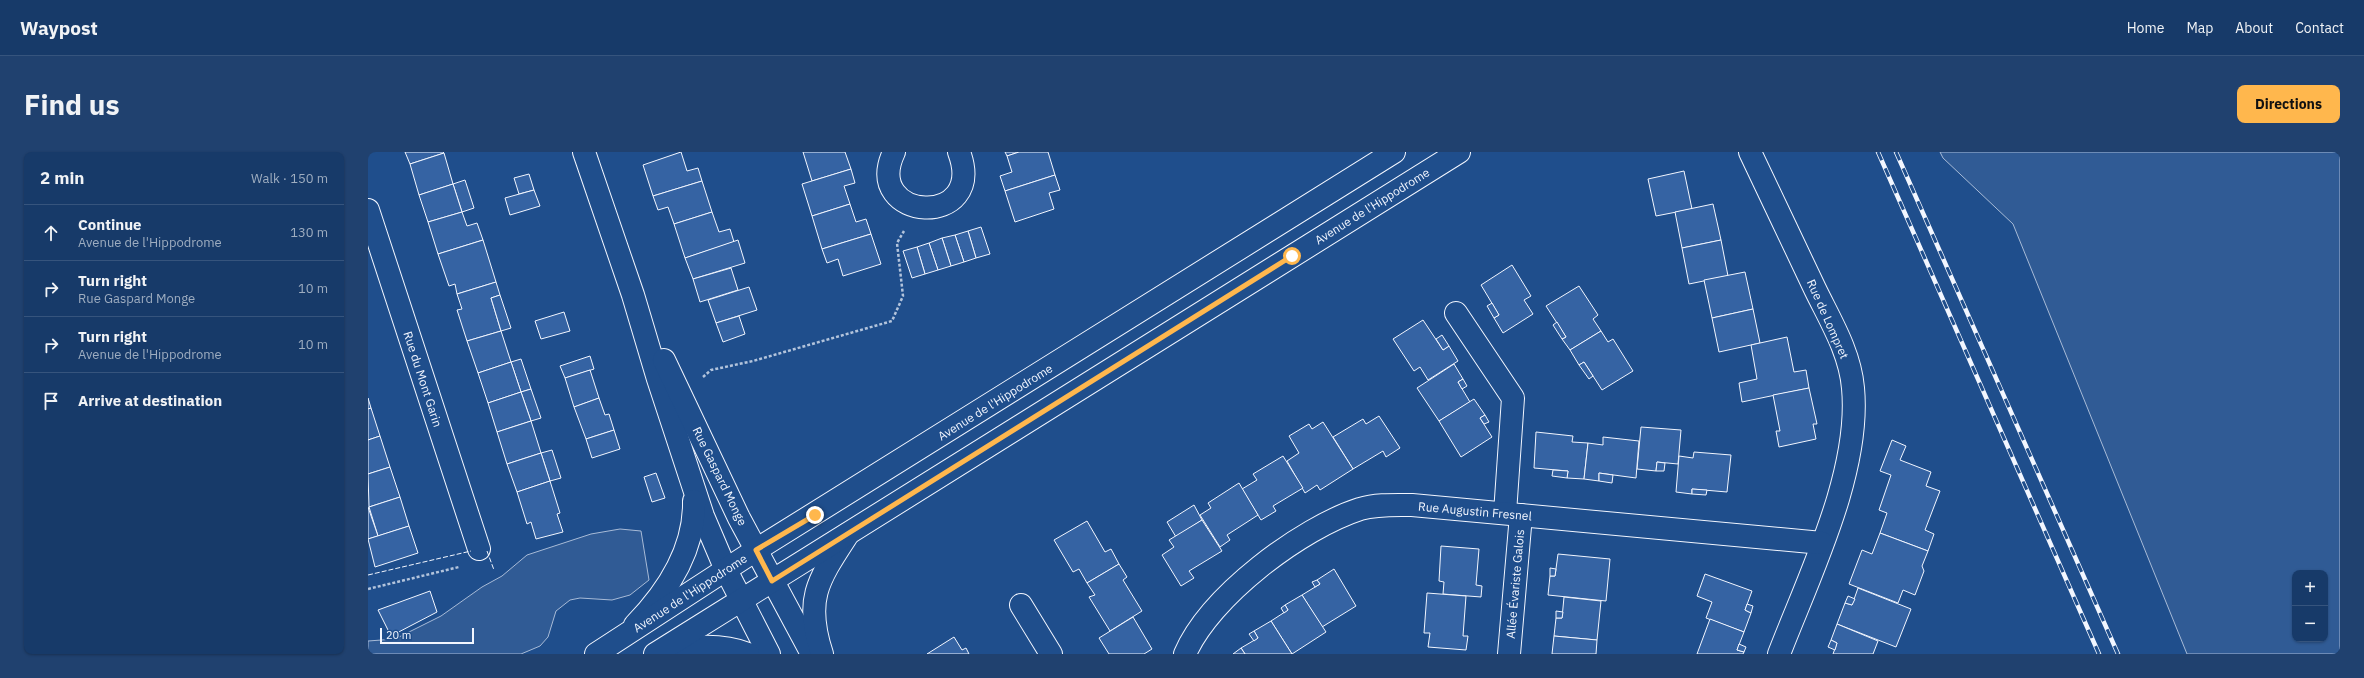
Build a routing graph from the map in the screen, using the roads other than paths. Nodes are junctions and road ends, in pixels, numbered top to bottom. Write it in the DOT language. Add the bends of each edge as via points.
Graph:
graph roads {
  1 [pos="584,152"];
  2 [pos="894,152"];
  3 [pos="959,152"];
  4 [pos="1394,152"];
  5 [pos="1459,152"];
  6 [pos="1750,152"];
  7 [pos="368,210"];
  8 [pos="633,296"];
  9 [pos="1456,312"];
  10 [pos="693,488"];
  11 [pos="1513,514"];
  12 [pos="848,534"];
  13 [pos="1822,543"];
  14 [pos="478,549"];
  15 [pos="756,550"];
  16 [pos="726,570"];
  17 [pos="772,581"];
  18 [pos="742,600"];
  19 [pos="1021,605"];
  20 [pos="624,636"];
  21 [pos="596,654"];
  22 [pos="655,654"];
  23 [pos="663,654"];
  24 [pos="748,654"];
  25 [pos="769,654"];
  26 [pos="812,654"];
  27 [pos="822,654"];
  28 [pos="1051,654"];
  29 [pos="1185,654"];
  30 [pos="1509,654"];
  31 [pos="1779,654"];
  1 -- 8 [label="street, Rue Gaspard Monge"];
  2 -- 3 [label="street" via="889,162 888,176 893,190 902,201 915,207 929,209 943,205 955,195 963,182 964,166"];
  4 -- 15 [label="street, Avenue de l'Hippodrome"];
  5 -- 12 [label="street, Avenue de l'Hippodrome"];
  6 -- 13 [label="street, Rue de Lompret" via="1844,349 1853,387 1850,456"];
  7 -- 14 [label="street, Rue du Mont Garin"];
  8 -- 10 [label="street, Rue Gaspard Monge"];
  8 -- 15 [label="street, Rue Gaspard Monge"];
  9 -- 11 [label="street, Allée Évariste Galois" via="1513,398"];
  10 -- 16 [label="street, Rue Gaspard Monge"];
  10 -- 20 [label="street" via="692,530 679,566 645,615"];
  11 -- 13 [label="street, Rue Augustin Fresnel"];
  11 -- 29 [label="street, Rue Augustin Fresnel" via="1395,505 1361,509 1342,516 1268,560 1247,578 1211,614"];
  11 -- 30 [label="street, Allée Évariste Galois"];
  12 -- 17 [label="street, Avenue de l'Hippodrome"];
  12 -- 27 [label="street" via="825,573 813,605 813,622"];
  13 -- 31 [label="street, Rue de Lompret"];
  15 -- 16 [label="street, Avenue de l'Hippodrome"];
  15 -- 17 [label="street, Rue Gaspard Monge"];
  16 -- 18 [label="street, Rue Gaspard Monge"];
  16 -- 20 [label="street, Avenue de l'Hippodrome"];
  17 -- 18 [label="street, Avenue de l'Hippodrome"];
  17 -- 26 [label="street, Rue Gaspard Monge"];
  18 -- 22 [label="street, Avenue de l'Hippodrome"];
  18 -- 25 [label="street, Rue Gaspard Monge"];
  19 -- 28 [label="street"];
  20 -- 21 [label="street, Avenue de l'Hippodrome"];
  23 -- 24 [label="street" via="697,647 722,648"];
}
